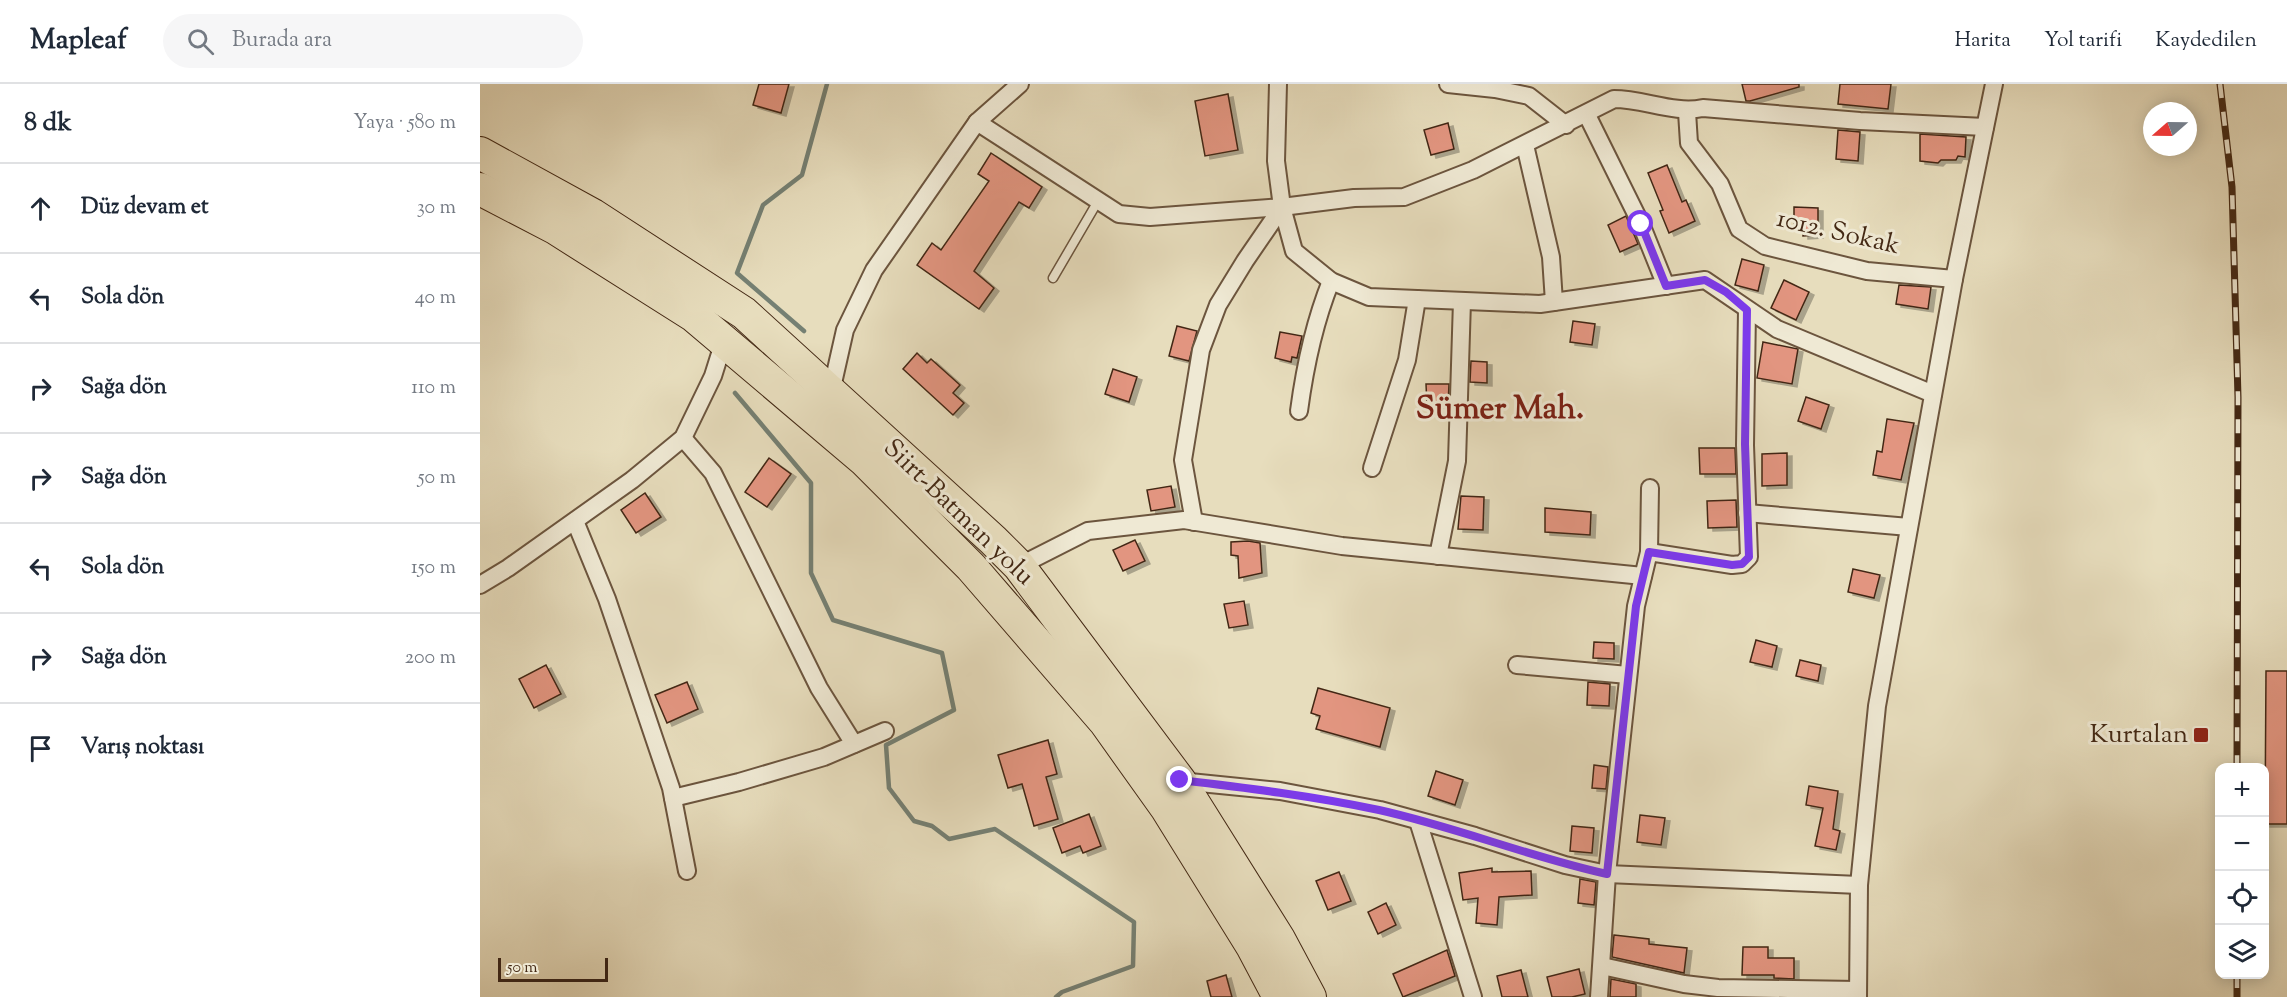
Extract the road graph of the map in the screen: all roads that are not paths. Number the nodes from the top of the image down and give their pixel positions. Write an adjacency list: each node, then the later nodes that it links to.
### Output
1 (1020, 84): 8 (street)
2 (1278, 84): 15 (street)
3 (1448, 84): 5 (street)
4 (1994, 84): 10 (street)
5 (1529, 90): 9 (street)
6 (1687, 112): 7 (street); 10 (street); 17 (street, 1012. Sokak)
7 (1587, 115): 9 (street); 19 (street)
8 (977, 122): 14 (street); 25 (street)
9 (1566, 125): 11 (street)
10 (1985, 127): 17 (street)
11 (1525, 145): 15 (street); 22 (street)
12 (480, 153): 25 (highway, Siirt-Batman yolu)
13 (480, 189): 24 (highway, Siirt-Batman yolu)
14 (1098, 201): 15 (street); 16 (lane)
15 (1282, 207): 18 (street); 33 (street)
16 (1053, 278)
17 (1954, 279): 26 (street)
18 (1331, 281): 20 (street); 27 (street)
19 (1666, 286): 22 (street); 23 (street)
20 (1417, 299): 21 (street); 29 (street)
21 (1462, 301): 22 (street); 36 (street)
22 (1554, 302)
23 (1747, 310): 26 (street); 31 (street)
24 (724, 341): 28 (street); 52 (highway, Siirt-Batman yolu)
25 (831, 392): 37 (highway, Siirt-Batman yolu)
26 (1933, 394): 34 (street)
27 (1299, 411)
28 (683, 438): 32 (street); 43 (street)
29 (1372, 468)
30 (1650, 488): 35 (street)
31 (1747, 513): 34 (street); 35 (street)
32 (575, 520): 39 (street); 45 (street)
33 (1194, 522): 36 (street); 37 (street)
34 (1909, 527): 49 (street)
35 (1649, 552): 38 (street)
36 (1438, 556): 38 (street)
37 (1019, 566): 44 (highway, Siirt-Batman yolu)
38 (1643, 576): 41 (street)
39 (480, 585)
40 (1517, 665): 41 (street)
41 (1628, 675): 48 (street)
42 (885, 731): 43 (street)
43 (854, 744): 45 (street)
44 (1180, 780): 46 (street); 53 (highway, Siirt-Batman yolu)
45 (673, 798): 47 (street)
46 (1418, 821): 48 (street); 54 (street)
47 (687, 871)
48 (1607, 874): 49 (street); 50 (street)
49 (1859, 885): 51 (street)
50 (1602, 966): 51 (street); 55 (street)
51 (1858, 994)
52 (1279, 997)
53 (1310, 997)
54 (1473, 997)
55 (1599, 997)

